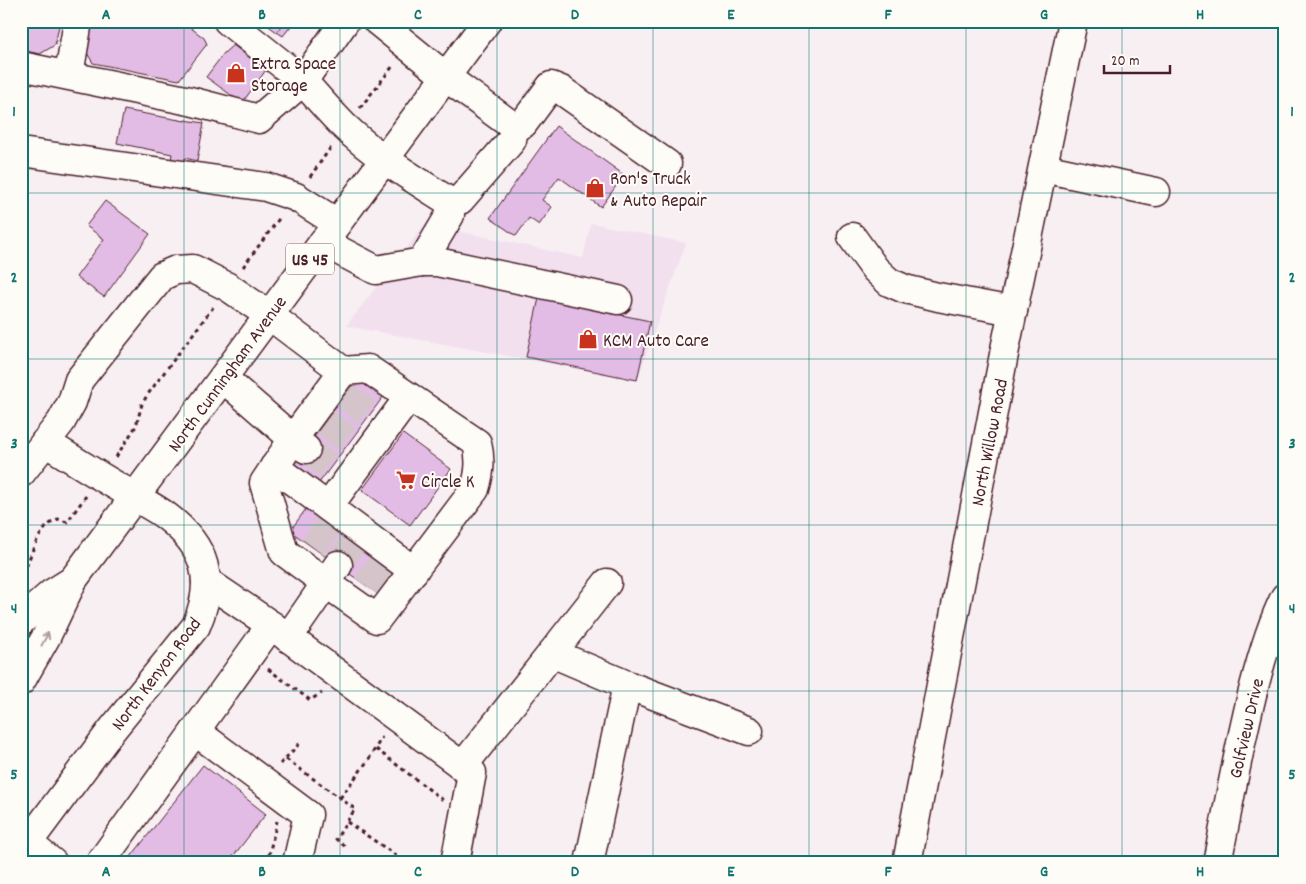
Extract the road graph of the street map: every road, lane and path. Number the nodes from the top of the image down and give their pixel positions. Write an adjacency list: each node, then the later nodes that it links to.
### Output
1 (78, 21): 9 (street)
2 (228, 21): 11 (street)
3 (345, 21): 11 (street)
4 (377, 21): 7 (street)
5 (1074, 21): 17 (street, North Willow Road)
6 (483, 23): 10 (street, North Cunningham Avenue / US 45)
7 (408, 46): 10 (street); 12 (path)
8 (21, 66): 9 (street)
9 (69, 75): 11 (street)
10 (446, 76): 13 (street); 15 (street, North Cunningham Avenue / US 45)
11 (302, 81): 12 (street)
12 (345, 127): 15 (street); 19 (path)
13 (514, 127): 16 (street); 20 (street)
14 (21, 152): 19 (street)
15 (385, 159): 20 (street); 21 (street, North Cunningham Avenue / US 45)
16 (667, 164)
17 (1043, 168): 18 (street); 26 (street, North Willow Road)
18 (1156, 192)
19 (296, 197): 21 (street); 24 (path)
20 (450, 202): 23 (street)
21 (330, 233): 23 (street); 27 (street, North Cunningham Avenue / US 45)
22 (852, 237): 26 (street)
23 (422, 262): 25 (street)
24 (228, 286): 27 (street); 31 (street); 32 (path)
25 (618, 300)
26 (1013, 312): 70 (street, North Willow Road)
27 (269, 315): 28 (street, North Cunningham Avenue / US 45); 29 (street)
28 (223, 378): 33 (street); 36 (street, North Cunningham Avenue / US 45)
29 (340, 384): 30 (street); 33 (street)
30 (410, 397): 37 (street); 39 (street)
31 (45, 442): 35 (street); 36 (street, North Kenyon Road)
32 (127, 442)
33 (299, 444): 34 (street)
34 (274, 467): 37 (street); 40 (street)
35 (21, 473)
36 (135, 498): 41 (street, North Cunningham Avenue / US 45); 43 (street, North Kenyon Road)
37 (332, 515): 39 (street)
38 (67, 522): 42 (path)
39 (414, 571): 40 (street)
40 (332, 574): 47 (street)
41 (73, 580): 46 (street, North Cunningham Avenue / US 45); 50 (street, North Cunningham Avenue / US 45, one-way to 41)
42 (21, 581)
43 (206, 581): 47 (street); 62 (street, North Kenyon Road)
44 (607, 583): 48 (street)
45 (1285, 597): 71 (street, Golfview Drive)
46 (21, 621)
47 (279, 631): 49 (street); 57 (street)
48 (552, 653): 51 (street); 57 (street)
49 (249, 656): 52 (path); 53 (street)
50 (21, 682)
51 (626, 685): 54 (street); 69 (street)
52 (327, 694)
53 (195, 731): 64 (street); 66 (street)
54 (749, 731)
55 (383, 735): 56 (path)
56 (376, 750): 58 (path); 60 (path)
57 (462, 767): 60 (street)
58 (340, 798)
59 (279, 815): 65 (path)
60 (464, 816): 68 (street)
61 (347, 822): 67 (path)
62 (24, 848): 63 (street)
63 (53, 863)
64 (100, 863)
65 (267, 863)
66 (297, 863)
67 (408, 863)
68 (455, 863)
69 (589, 863)
70 (907, 863)
71 (1217, 863)

